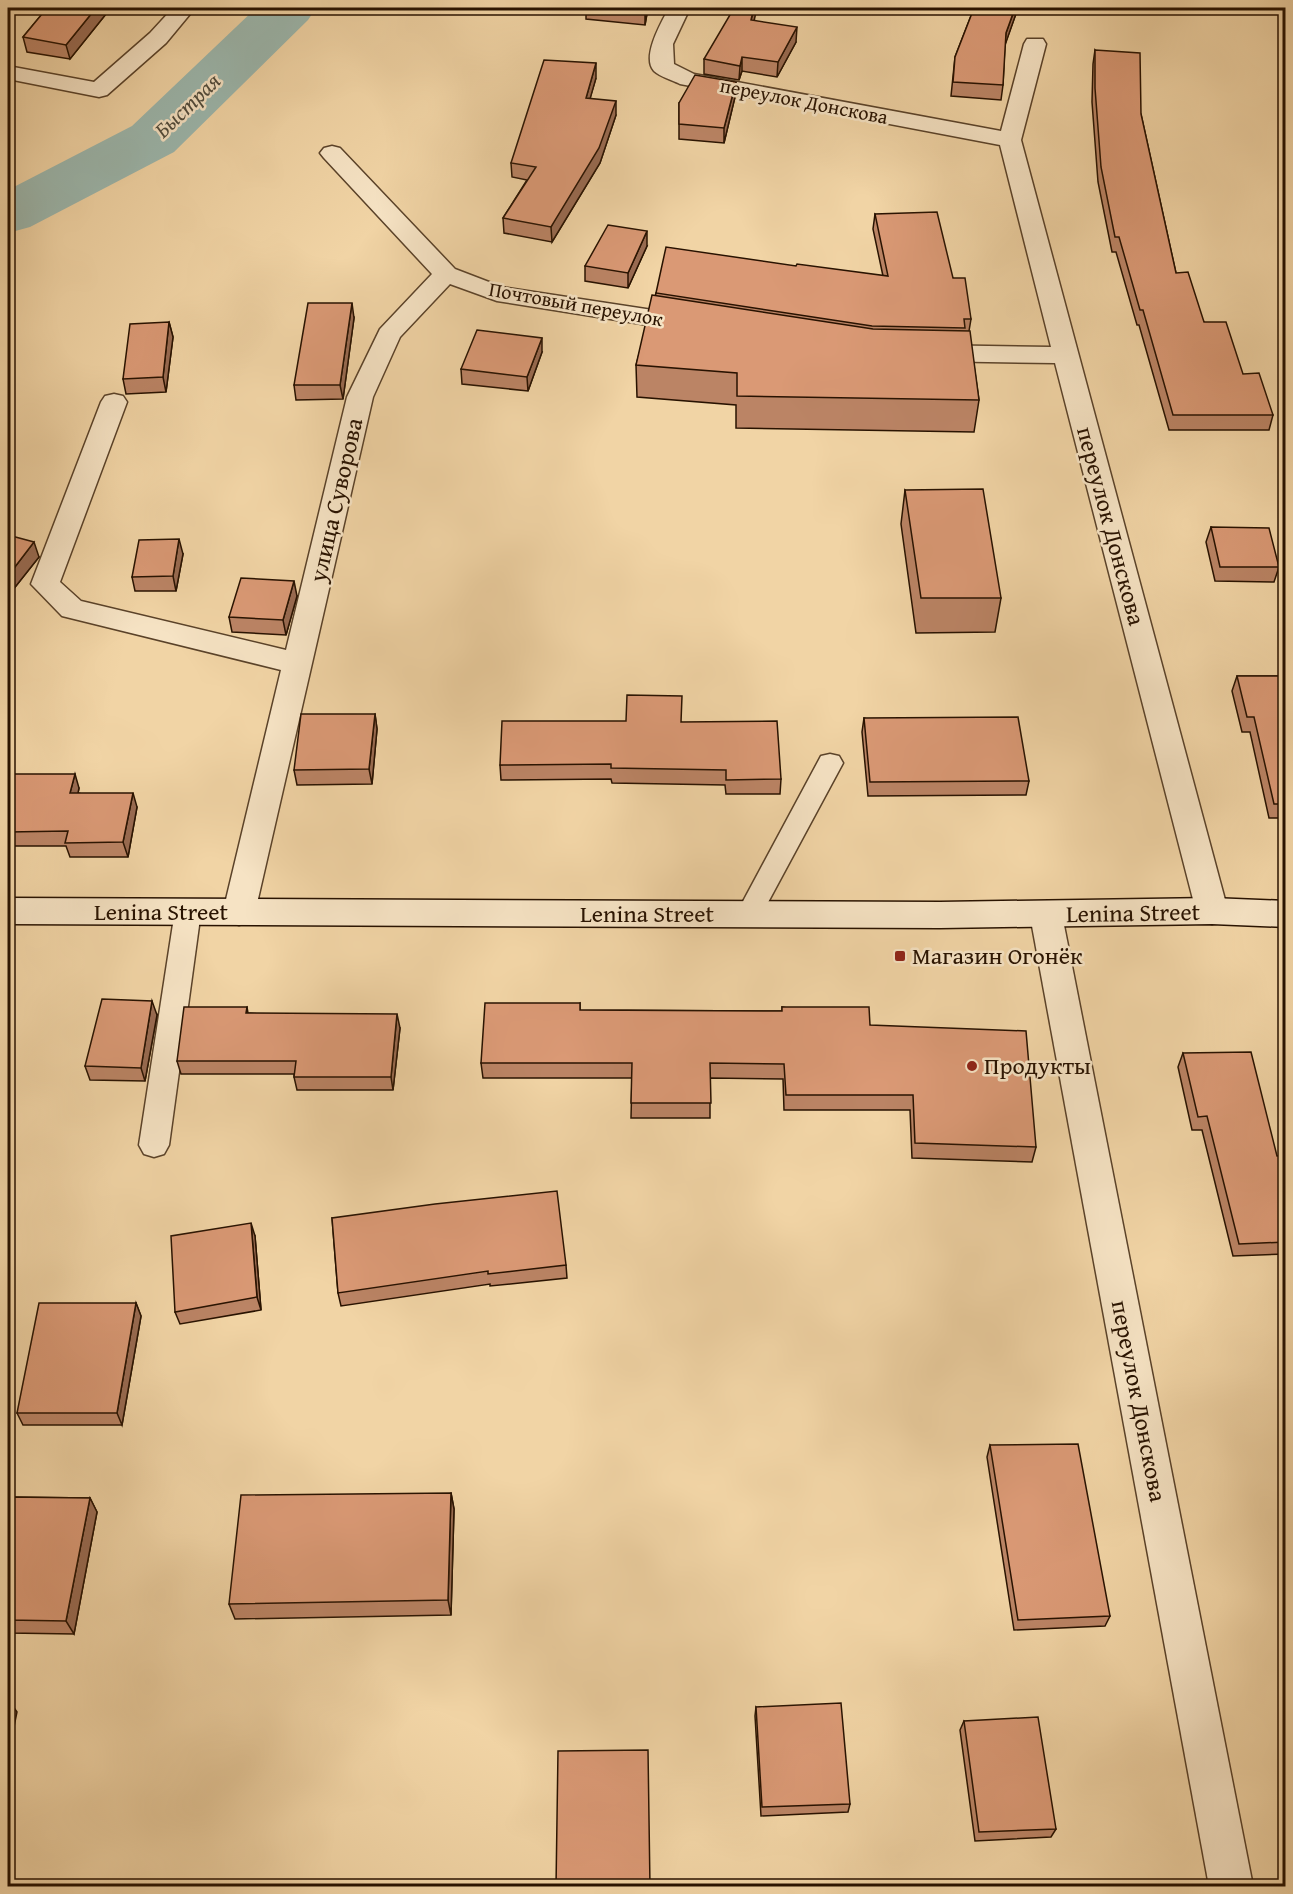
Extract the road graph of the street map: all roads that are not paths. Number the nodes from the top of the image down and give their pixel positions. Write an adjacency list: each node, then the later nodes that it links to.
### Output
1 (184, 8): 4 (street)
2 (679, 8): 5 (street, переулок Донскова)
3 (1035, 44): 5 (street, переулок Донскова)
4 (8, 73)
5 (1010, 140): 10 (street, переулок Донскова)
6 (332, 153): 7 (street)
7 (446, 274): 8 (street, Почтовый переулок); 12 (street, улица Суворова)
8 (718, 328)
9 (904, 352): 10 (street)
10 (1066, 355): 16 (street, переулок Донскова)
11 (114, 402): 12 (street)
12 (297, 663): 17 (street, улица Суворова)
13 (830, 763): 18 (lane)
14 (8, 911): 15 (street, Lenina Street)
15 (188, 911): 17 (street, Lenina Street); 21 (lane)
16 (1212, 911): 19 (street, Lenina Street); 20 (street, Lenina Street)
17 (239, 912): 18 (street, Lenina Street)
18 (749, 914): 20 (street, Lenina Street)
19 (1286, 914)
20 (1046, 915): 22 (street, переулок Донскова)
21 (154, 1145)
22 (1231, 1887)

